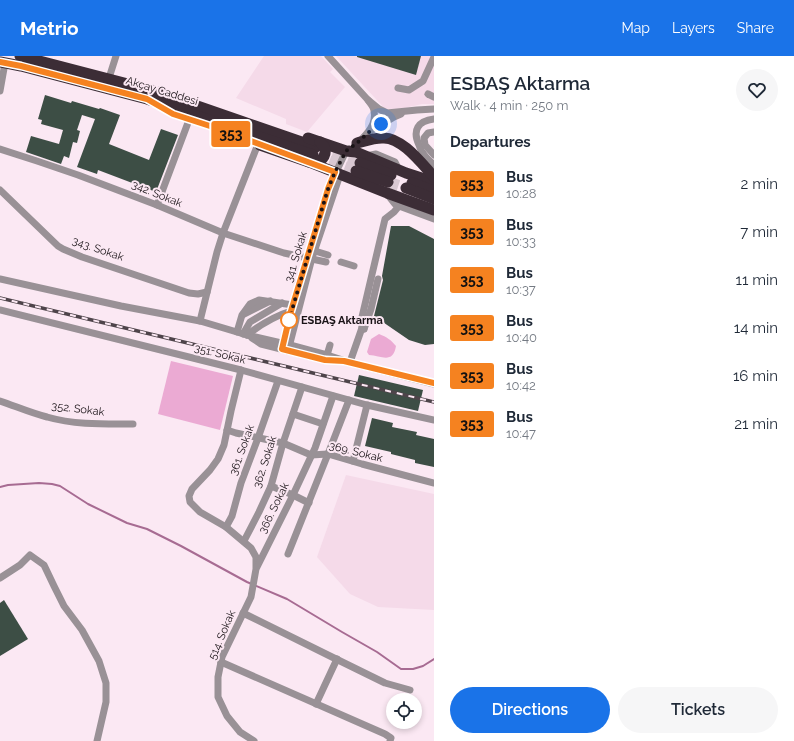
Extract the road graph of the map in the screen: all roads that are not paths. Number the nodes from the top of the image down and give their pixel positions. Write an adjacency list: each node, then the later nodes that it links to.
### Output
1 (20, 56): 6 (highway, Akçay Caddesi)
2 (116, 56): 6 (street)
3 (328, 56): 10 (street)
4 (434, 57): 7 (street)
5 (2, 68): 8 (street); 9 (highway, Akçay Caddesi)
6 (109, 78): 9 (highway, Akçay Caddesi)
7 (398, 88)
8 (0, 91)
9 (149, 94): 14 (highway); 21 (highway, Akçay Caddesi); 21 (highway)
10 (368, 100): 12 (street); 15 (street)
11 (434, 109): 12 (street)
12 (417, 110): 15 (street)
13 (434, 119): 24 (street)
14 (189, 120): 18 (highway); 33 (street)
15 (369, 132): 17 (street)
16 (434, 132): 22 (street)
17 (357, 143): 20 (street); 27 (highway)
18 (258, 144): 21 (highway); 37 (street)
19 (0, 149): 33 (street, 342. Sokak)
20 (346, 151): 21 (highway); 23 (highway); 25 (street, 341. Sokak)
21 (315, 152): 25 (highway)
22 (433, 153)
23 (361, 163): 26 (highway); 26 (highway)
24 (434, 165)
25 (338, 174): 31 (highway); 38 (street, 341. Sokak)
26 (393, 176): 28 (highway)
27 (434, 177)
28 (434, 182)
29 (0, 190): 44 (street, 343. Sokak)
30 (434, 191): 32 (highway)
31 (387, 194): 34 (street); 35 (highway)
32 (434, 199)
33 (156, 205): 37 (street, 342. Sokak)
34 (399, 206): 36 (street); 49 (street)
35 (434, 210)
36 (434, 219)
37 (223, 233): 38 (street, 342. Sokak); 44 (street)
38 (311, 256): 39 (street, 342. Sokak); 46 (street, 341. Sokak); 52 (street, 341. Sokak)
39 (327, 258)
40 (341, 262): 41 (street)
41 (354, 266)
42 (377, 278): 49 (street)
43 (0, 279): 48 (street)
44 (207, 292): 48 (street)
45 (282, 303): 46 (street); 50 (street); 50 (street)
46 (292, 308): 50 (street); 52 (street, 341. Sokak)
47 (0, 310): 55 (street, 351. Sokak)
48 (200, 321): 50 (street)
49 (363, 329): 54 (street)
50 (242, 334): 52 (street)
51 (330, 345): 53 (street)
52 (286, 347): 53 (street); 54 (street)
53 (327, 355): 54 (street)
54 (349, 362): 57 (street)
55 (241, 370): 56 (street, 351. Sokak); 67 (street)
56 (278, 381): 58 (street, 351. Sokak); 68 (street, 361. Sokak)
57 (434, 384)
58 (302, 387): 59 (street, 351. Sokak); 63 (street, 362. Sokak)
59 (333, 396): 60 (street, 351. Sokak); 66 (street, 366. Sokak)
60 (349, 400): 62 (street, 351. Sokak); 70 (street)
61 (0, 401): 65 (street, 352. Sokak)
62 (367, 405): 64 (street, 351. Sokak); 72 (street)
63 (293, 414): 66 (street); 69 (street, 362. Sokak)
64 (434, 420)
65 (133, 424)
66 (323, 424): 71 (street, 366. Sokak)
67 (227, 430): 68 (street, 369. Sokak); 77 (street)
68 (258, 438): 69 (street, 369. Sokak); 77 (street, 361. Sokak)
69 (283, 443): 71 (street, 369. Sokak); 74 (street, 362. Sokak)
70 (328, 454): 71 (street, 369. Sokak); 72 (street, 369. Sokak); 76 (street)
71 (311, 455): 75 (street, 366. Sokak)
72 (353, 461): 73 (street, 369. Sokak)
73 (434, 483)
74 (271, 486): 75 (street); 78 (street, 362. Sokak)
75 (293, 495): 76 (street); 80 (street, 366. Sokak)
76 (309, 503): 79 (street)
77 (226, 527): 78 (street)
78 (244, 542): 80 (street)
79 (288, 554)
80 (256, 569): 82 (street, 514. Sokak)
81 (0, 578): 87 (street)
82 (243, 613): 83 (street); 84 (street, 514. Sokak)
83 (337, 659): 85 (street); 86 (street)
84 (221, 662): 86 (street); 88 (street, 514. Sokak)
85 (410, 690)
86 (316, 704): 89 (street)
87 (97, 741)
88 (254, 741)
89 (390, 741)

